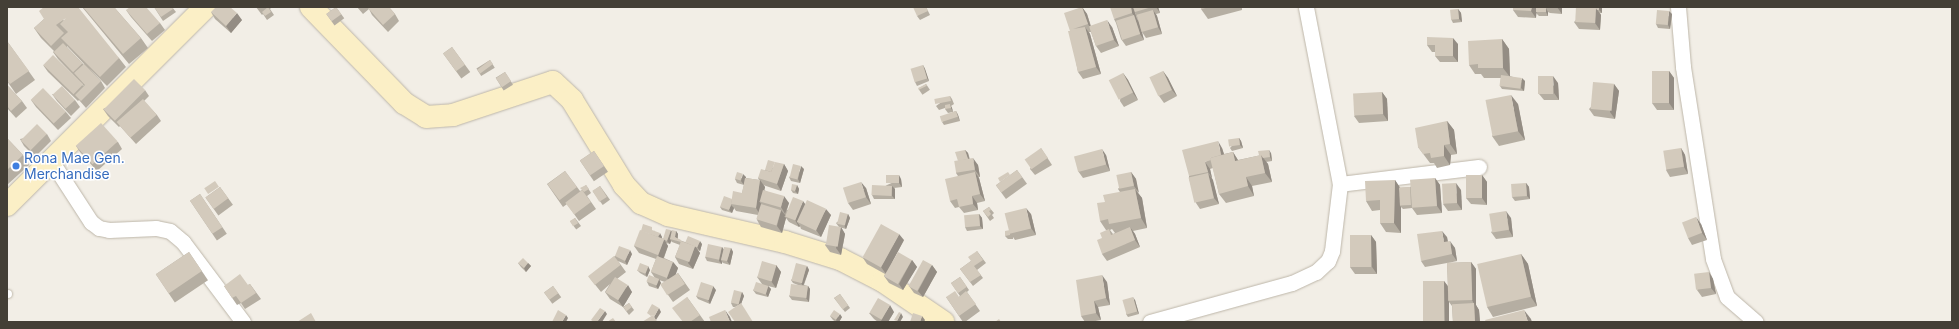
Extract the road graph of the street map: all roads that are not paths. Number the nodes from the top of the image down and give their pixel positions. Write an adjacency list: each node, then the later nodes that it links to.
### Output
1 (206, 7): 5 (street)
2 (311, 7): 10 (street)
3 (1306, 7): 7 (street)
4 (1678, 7): 12 (street)
5 (52, 162): 8 (street); 9 (street)
6 (1479, 167): 7 (street)
7 (1340, 184): 11 (street)
8 (7, 205)
9 (243, 322)
10 (942, 322)
11 (1150, 322)
12 (1756, 322)

